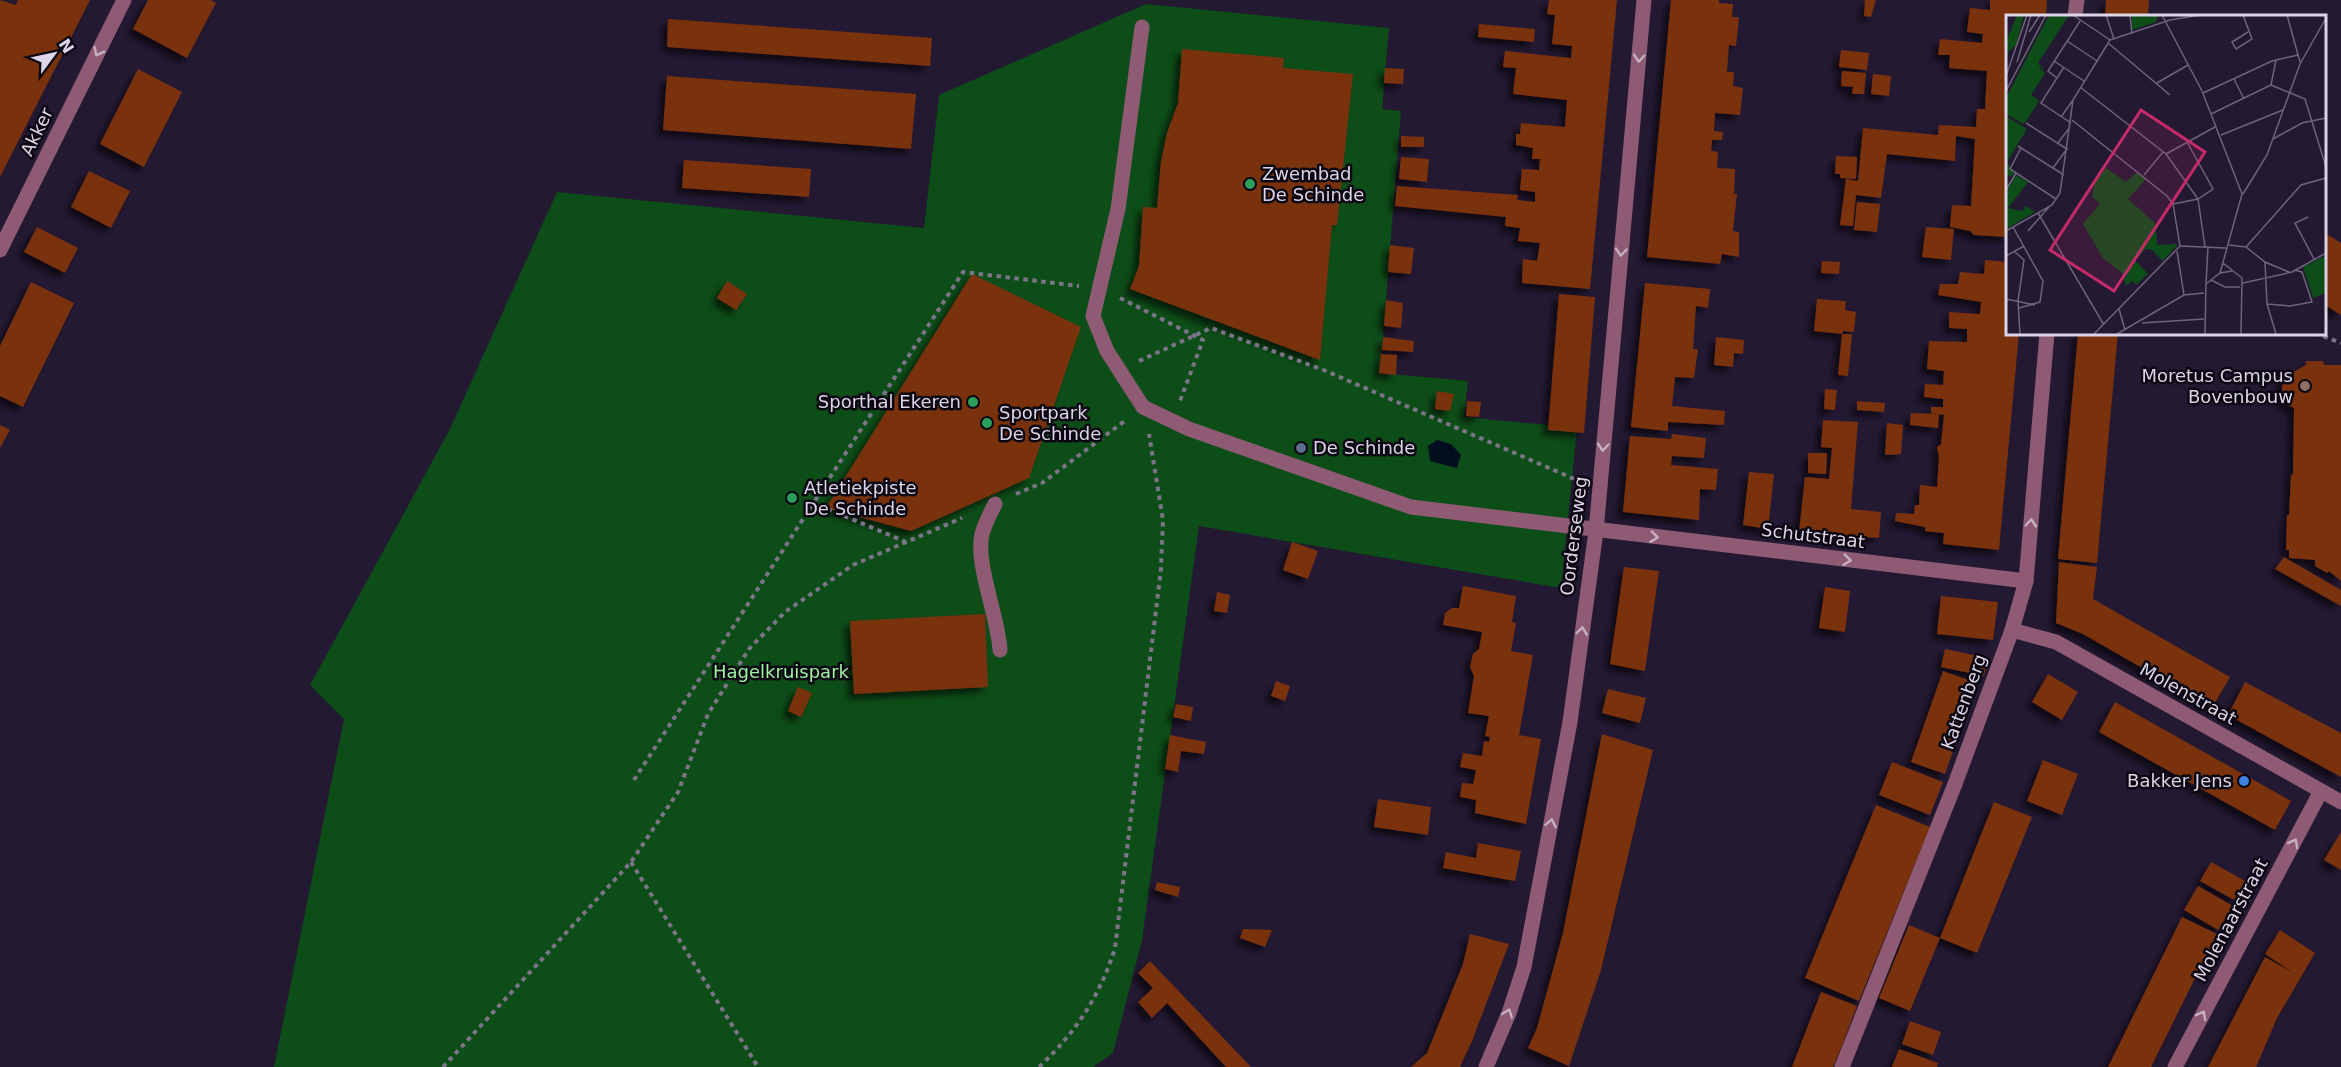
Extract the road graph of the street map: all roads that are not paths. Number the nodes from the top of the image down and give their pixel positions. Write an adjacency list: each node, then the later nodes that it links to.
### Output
1 (124, 0): 6 (street, Akker, one-way to 6)
2 (1644, 0): 9 (street, Oorderseweg, one-way to 9)
3 (2077, 0): 4 (street)
4 (2075, 15)
5 (1142, 27): 9 (street, Schutstraat)
6 (0, 250)
7 (2047, 334): 10 (street, Kattenberg, one-way to 7)
8 (995, 504): 12 (street)
9 (1596, 531): 10 (street, Schutstraat, one-way to 10); 15 (street, Oorderseweg, one-way to 9)
10 (2026, 581): 11 (street, Kattenberg)
11 (2012, 630): 13 (street, Molenstraat); 16 (street, Kattenberg)
12 (1000, 650)
13 (2321, 791): 14 (street, Molenstraat); 17 (street, Molenaarstraat, one-way to 13)
14 (2341, 802)
15 (1485, 1067)
16 (1842, 1067)
17 (2175, 1067)

